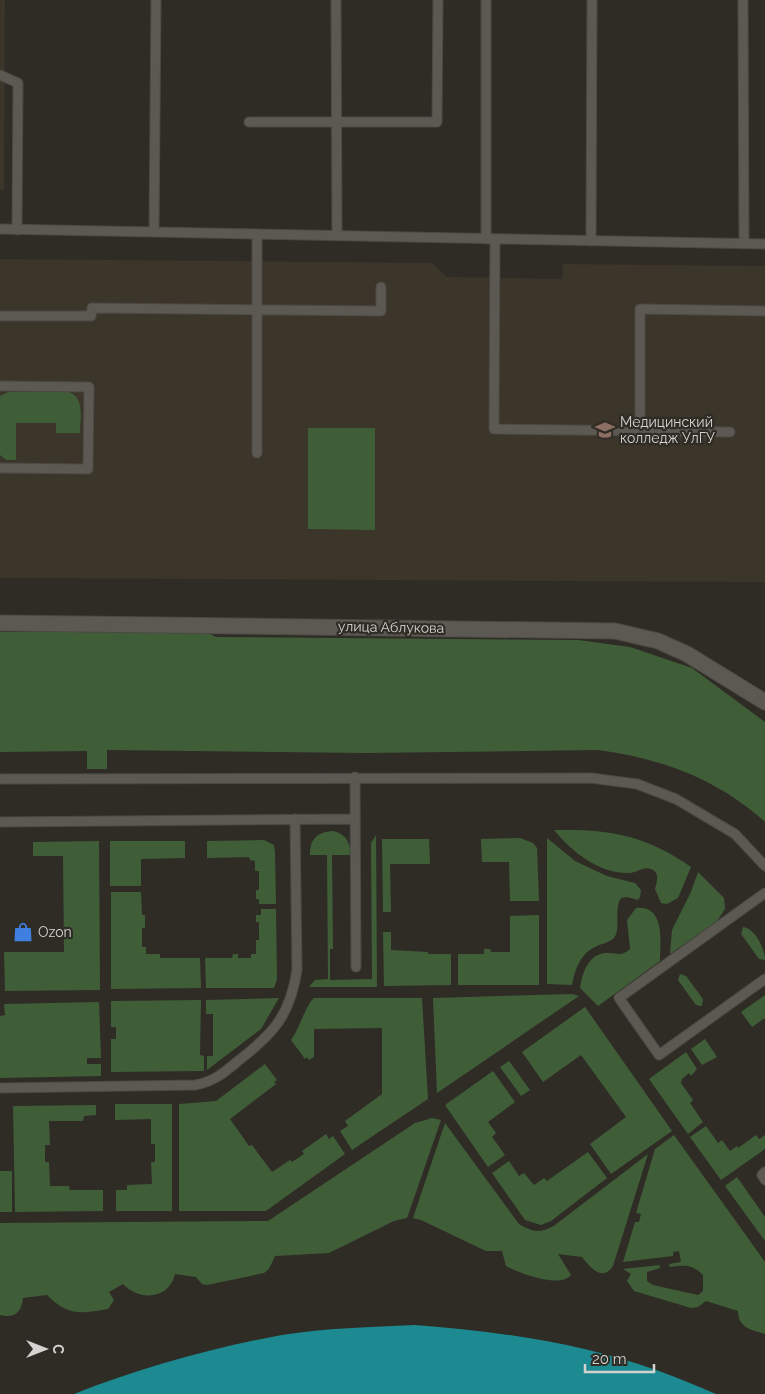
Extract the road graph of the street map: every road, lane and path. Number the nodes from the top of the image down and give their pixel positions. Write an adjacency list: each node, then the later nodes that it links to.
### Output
1 (156, 0): 12 (lane)
2 (336, 0): 9 (lane)
3 (438, 0): 9 (lane)
4 (486, 0): 15 (lane)
5 (592, 0): 16 (lane)
6 (743, 0): 17 (lane)
7 (0, 75): 11 (lane)
8 (249, 122): 9 (lane)
9 (337, 122): 14 (lane)
10 (0, 229): 11 (lane)
11 (16, 230): 12 (lane)
12 (154, 232): 13 (lane)
13 (258, 234): 14 (lane); 20 (lane)
14 (337, 236): 15 (lane)
15 (490, 239): 16 (lane); 24 (lane)
16 (591, 241): 17 (lane)
17 (744, 244): 18 (lane)
18 (765, 244)
19 (381, 287): 20 (lane)
20 (257, 310): 22 (lane); 26 (lane)
21 (765, 311): 24 (lane)
22 (0, 316)
23 (0, 386): 27 (lane)
24 (640, 431): 25 (lane)
25 (730, 432)
26 (257, 453)
27 (0, 468)
28 (0, 623): 29 (street, улица Аблукова)
29 (765, 702)
30 (354, 777): 31 (lane); 33 (lane); 35 (lane)
31 (0, 779)
32 (295, 819): 33 (lane); 34 (lane); 39 (lane)
33 (354, 819): 37 (lane)
34 (0, 822)
35 (765, 866)
36 (765, 893): 38 (lane)
37 (356, 967)
38 (765, 979)
39 (0, 1088)
40 (765, 1172): 41 (lane)
41 (765, 1180)

